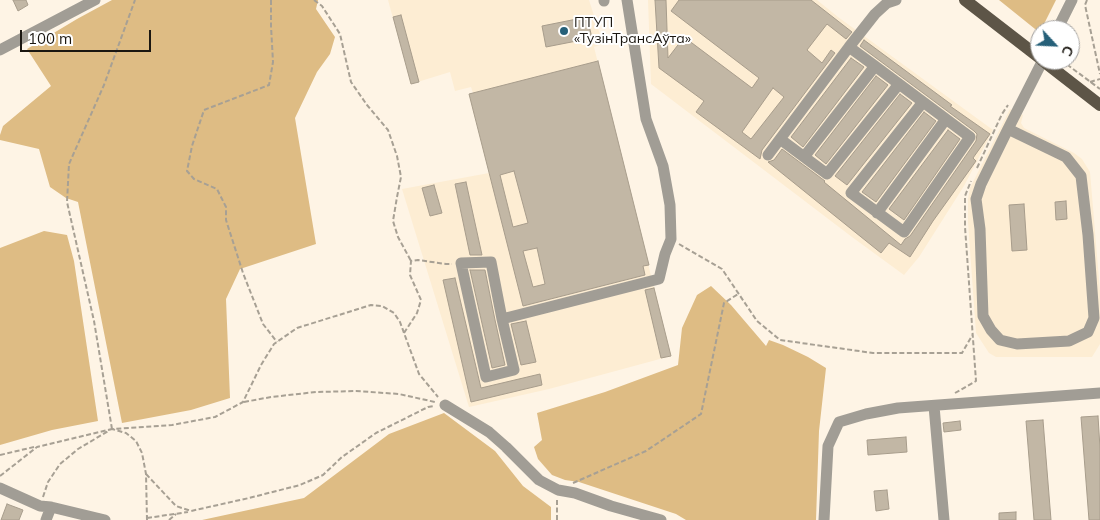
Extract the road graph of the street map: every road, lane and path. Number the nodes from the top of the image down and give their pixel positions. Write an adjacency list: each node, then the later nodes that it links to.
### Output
1 (95, 0): 12 (street)
2 (135, 0): 43 (path)
3 (271, 0): 38 (path)
4 (314, 0): 32 (path)
5 (627, 0): 31 (street)
6 (896, 0): 11 (street)
7 (965, 0): 13 (main road)
8 (1072, 0): 10 (street)
9 (1087, 0): 18 (path)
10 (1062, 20)
11 (849, 47): 14 (street); 27 (street)
12 (0, 50)
13 (1030, 51)
14 (876, 66): 21 (street); 29 (street)
15 (1037, 70): 26 (street)
16 (1054, 70): 24 (main road)
17 (1074, 70): 20 (path)
18 (1100, 74)
19 (1100, 79): 20 (path)
20 (1090, 82): 22 (path)
21 (899, 84): 23 (street); 29 (street)
22 (1100, 89)
23 (923, 102): 25 (street); 30 (street)
24 (1100, 105)
25 (946, 119): 30 (street); 30 (street)
26 (1008, 130): 26 (street)
27 (780, 139): 28 (street); 29 (street)
28 (768, 155)
29 (804, 157)
30 (877, 212)
31 (671, 239): 34 (path); 35 (street)
32 (411, 261): 33 (path); 36 (path)
33 (461, 263): 35 (street); 35 (street)
34 (738, 294): 37 (path); 49 (path)
35 (502, 319)
36 (404, 334): 38 (path); 41 (path)
37 (974, 334)
38 (278, 342): 40 (path)
39 (1100, 393): 42 (street)
40 (243, 402): 41 (path); 43 (path)
41 (445, 404): 49 (street); 51 (path)
42 (934, 406): 59 (street); 60 (street)
43 (112, 429): 44 (path); 46 (path); 50 (path)
44 (36, 446): 45 (path); 47 (path)
45 (0, 455)
46 (146, 474): 51 (path); 53 (path)
47 (0, 476)
48 (0, 488): 50 (street)
49 (558, 490): 57 (path); 58 (street)
50 (46, 506): 54 (street); 55 (street)
51 (191, 511): 52 (path)
52 (176, 514): 53 (path); 56 (path)
53 (147, 519)
54 (46, 520)
55 (105, 520)
56 (169, 520)
57 (557, 520)
58 (661, 520)
59 (824, 520)
60 (944, 520)

